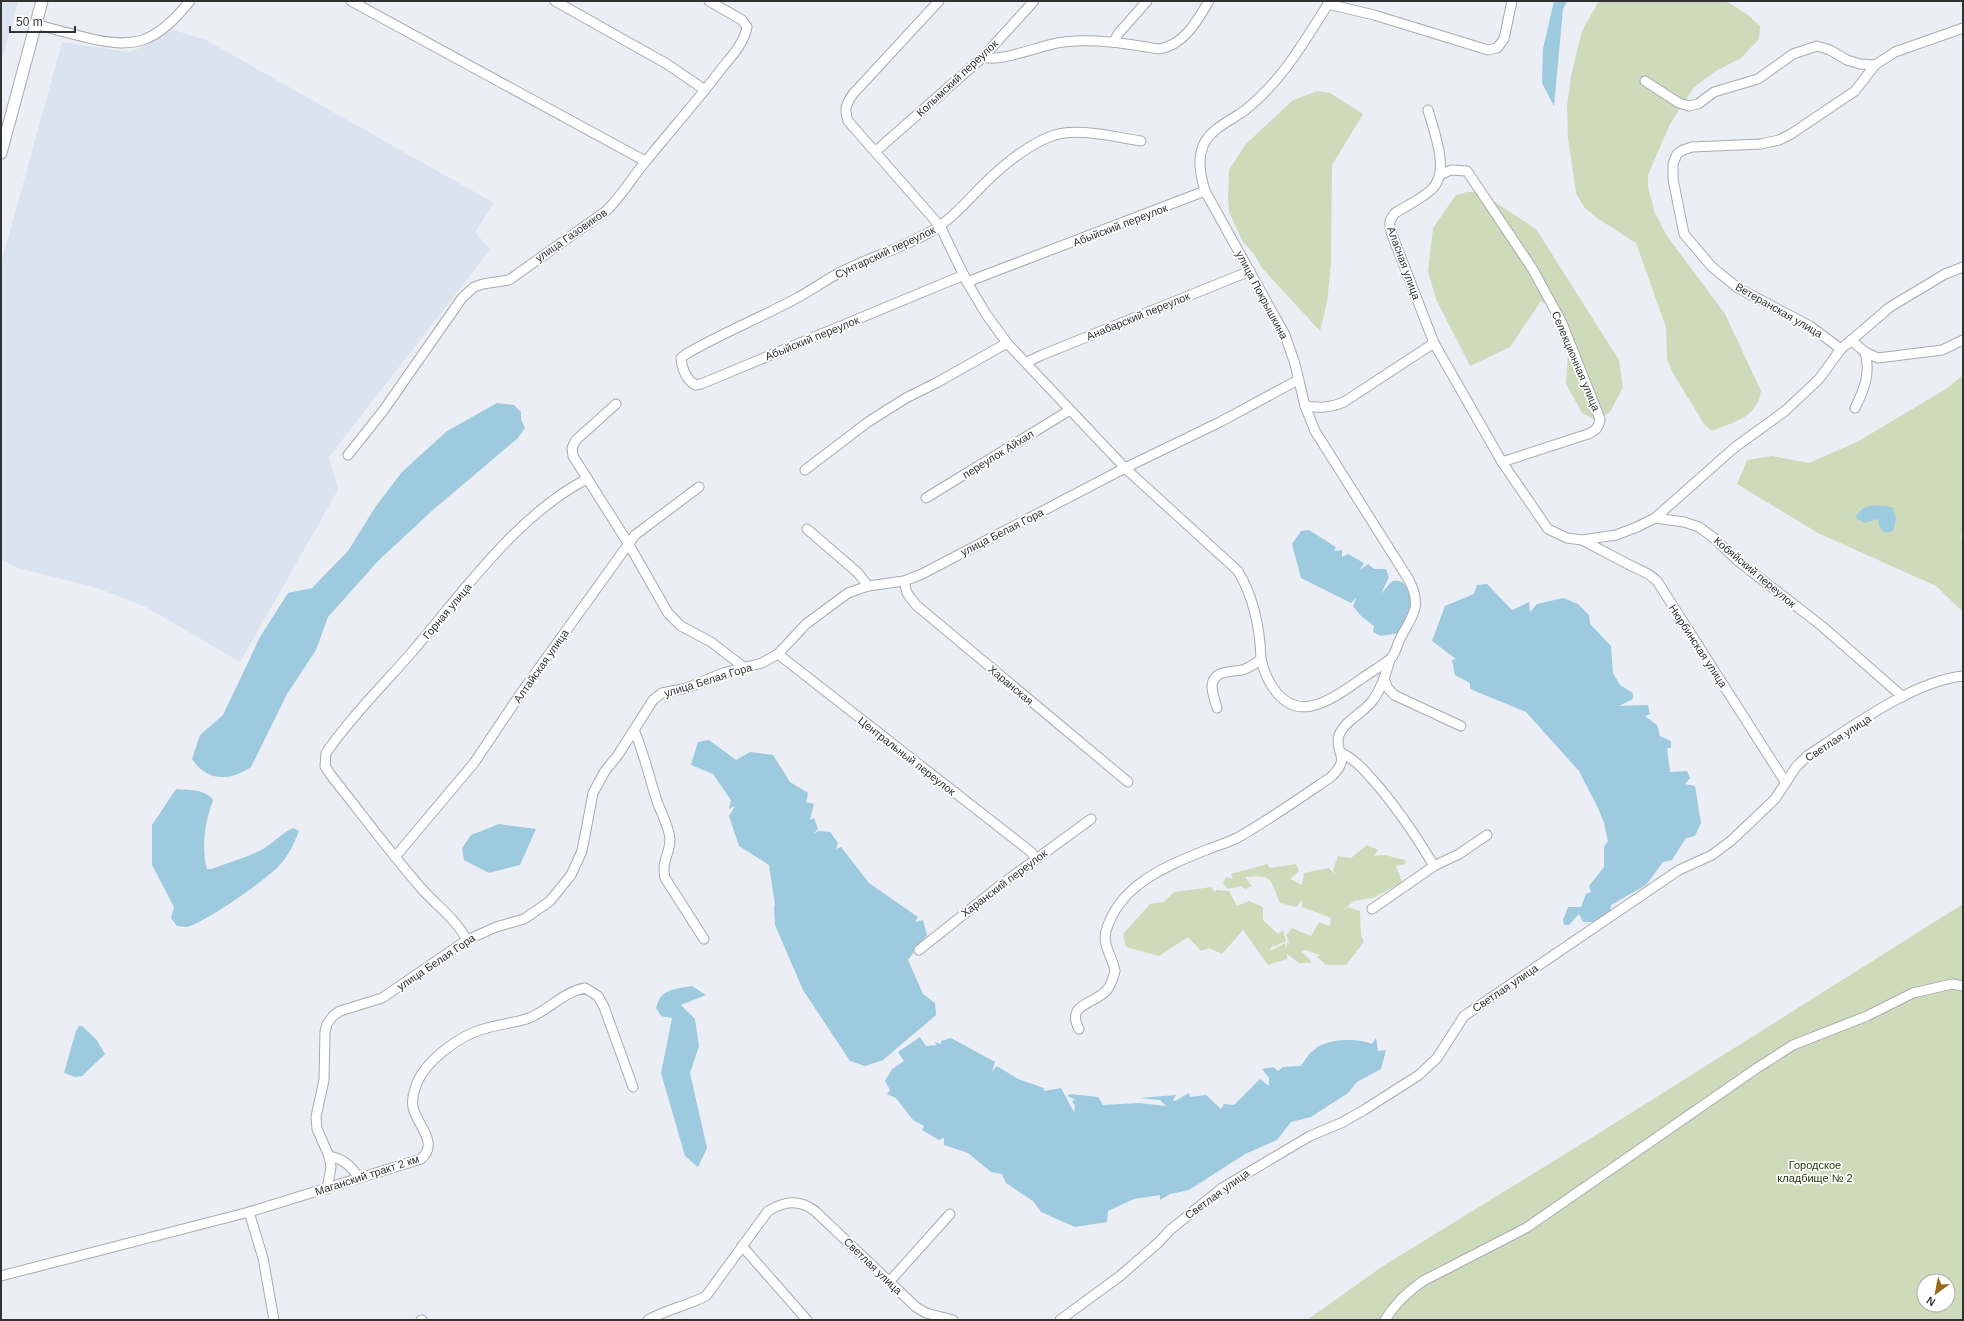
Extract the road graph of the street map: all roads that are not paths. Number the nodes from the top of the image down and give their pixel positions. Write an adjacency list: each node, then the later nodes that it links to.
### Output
1 (42, 1): 12 (main road)
2 (190, 1): 12 (street)
3 (352, 1): 23 (street)
4 (555, 1): 18 (street)
5 (709, 1): 18 (street, улица Газовиков)
6 (939, 1): 21 (street)
7 (1034, 1): 15 (street, Колымский переулок)
8 (1147, 1): 14 (street)
9 (1209, 1): 14 (street)
10 (1512, 1): 11 (street, улица Покрышкина)
11 (1329, 2): 25 (street, улица Покрышкина)
12 (36, 24): 22 (main road)
13 (1963, 28): 16 (street, Ветеранская улица)
14 (1114, 42): 15 (street)
15 (983, 57): 21 (street, Колымский переулок)
16 (1875, 65): 17 (street); 34 (street, Ветеранская улица)
17 (1646, 81)
18 (706, 90): 23 (street, улица Газовиков)
19 (1428, 110): 24 (street)
20 (1141, 141): 26 (street, Сунтарский переулок)
21 (876, 151): 26 (street)
22 (1, 153)
23 (645, 161): 43 (street, улица Газовиков)
24 (1440, 176): 33 (street, Аласная улица); 44 (street, Селекционная улица)
25 (1205, 191): 28 (street, улица Покрышкина); 29 (street, Абыйский переулок)
26 (940, 226): 29 (street); 36 (street, Сунтарский переулок)
27 (1963, 267): 30 (street)
28 (1250, 271): 37 (street, Анабарский переулок); 38 (street, улица Покрышкина)
29 (966, 279): 32 (street); 36 (street, Абыйский переулок)
30 (1851, 340): 34 (street); 35 (street)
31 (1963, 340): 35 (street)
32 (1007, 342): 37 (street); 46 (street)
33 (1434, 343): 40 (street); 44 (street, Аласная улица)
34 (1841, 349): 50 (street)
35 (1865, 352): 41 (street)
36 (686, 354)
37 (1027, 362): 42 (street)
38 (1298, 380): 40 (street, улица Покрышкина); 45 (street, улица Белая Гора)
39 (616, 404): 47 (street)
40 (1305, 406): 58 (street, улица Покрышкина)
41 (1855, 408)
42 (1070, 410): 45 (street); 49 (street, переулок Айхал)
43 (348, 455)
44 (1502, 462): 52 (street, Аласная улица)
45 (1125, 468): 54 (street, улица Белая Гора); 57 (street)
46 (805, 470)
47 (587, 479): 53 (street); 71 (street, Горная улица)
48 (699, 487): 53 (street, Алтайская улица)
49 (926, 498)
50 (1655, 518): 52 (street); 62 (street, Кобяйский переулок)
51 (807, 529): 55 (street)
52 (1582, 540): 68 (street, Нюрбинская улица)
53 (628, 543): 59 (street); 71 (street, Алтайская улица)
54 (904, 581): 55 (street, улица Белая Гора); 67 (street, Харанская)
55 (868, 586): 56 (street, улица Белая Гора)
56 (778, 654): 59 (street, улица Белая Гора); 72 (street, Центральный переулок)
57 (1261, 659): 58 (street); 63 (street)
58 (1390, 660): 61 (street)
59 (744, 668): 65 (street, улица Белая Гора)
60 (1963, 676): 62 (street, Светлая улица)
61 (1384, 678): 64 (street); 66 (street)
62 (1903, 697): 68 (street, Светлая улица)
63 (1217, 708)
64 (1461, 726)
65 (634, 730): 75 (street); 76 (street, улица Белая Гора)
66 (1342, 753): 73 (street); 79 (street)
67 (1128, 782)
68 (1786, 783): 93 (street, Светлая улица)
69 (1091, 819): 72 (street, Харанский переулок)
70 (1488, 835): 73 (street)
71 (395, 857): 76 (street)
72 (1036, 858): 77 (street, Харанский переулок)
73 (1434, 866): 74 (street)
74 (1372, 909)
75 (704, 939)
76 (467, 940): 81 (street, улица Белая Гора)
77 (919, 950)
78 (1963, 986): 94 (street)
79 (1080, 1029)
80 (633, 1087): 82 (street, Маганский тракт 2 км)
81 (329, 1156): 82 (street); 83 (street, улица Белая Гора)
82 (359, 1178): 83 (street, Маганский тракт 2 км)
83 (327, 1189): 84 (street, Маганский тракт 2 км)
84 (249, 1212): 87 (street, Маганский тракт 2 км); 89 (street)
85 (950, 1214): 88 (street)
86 (742, 1246): 88 (street, Светлая улица); 90 (street); 91 (street)
87 (1, 1276)
88 (889, 1282): 92 (street, Светлая улица)
89 (274, 1320)
90 (648, 1320)
91 (807, 1320)
92 (953, 1320)
93 (1060, 1320)
94 (1385, 1320)

